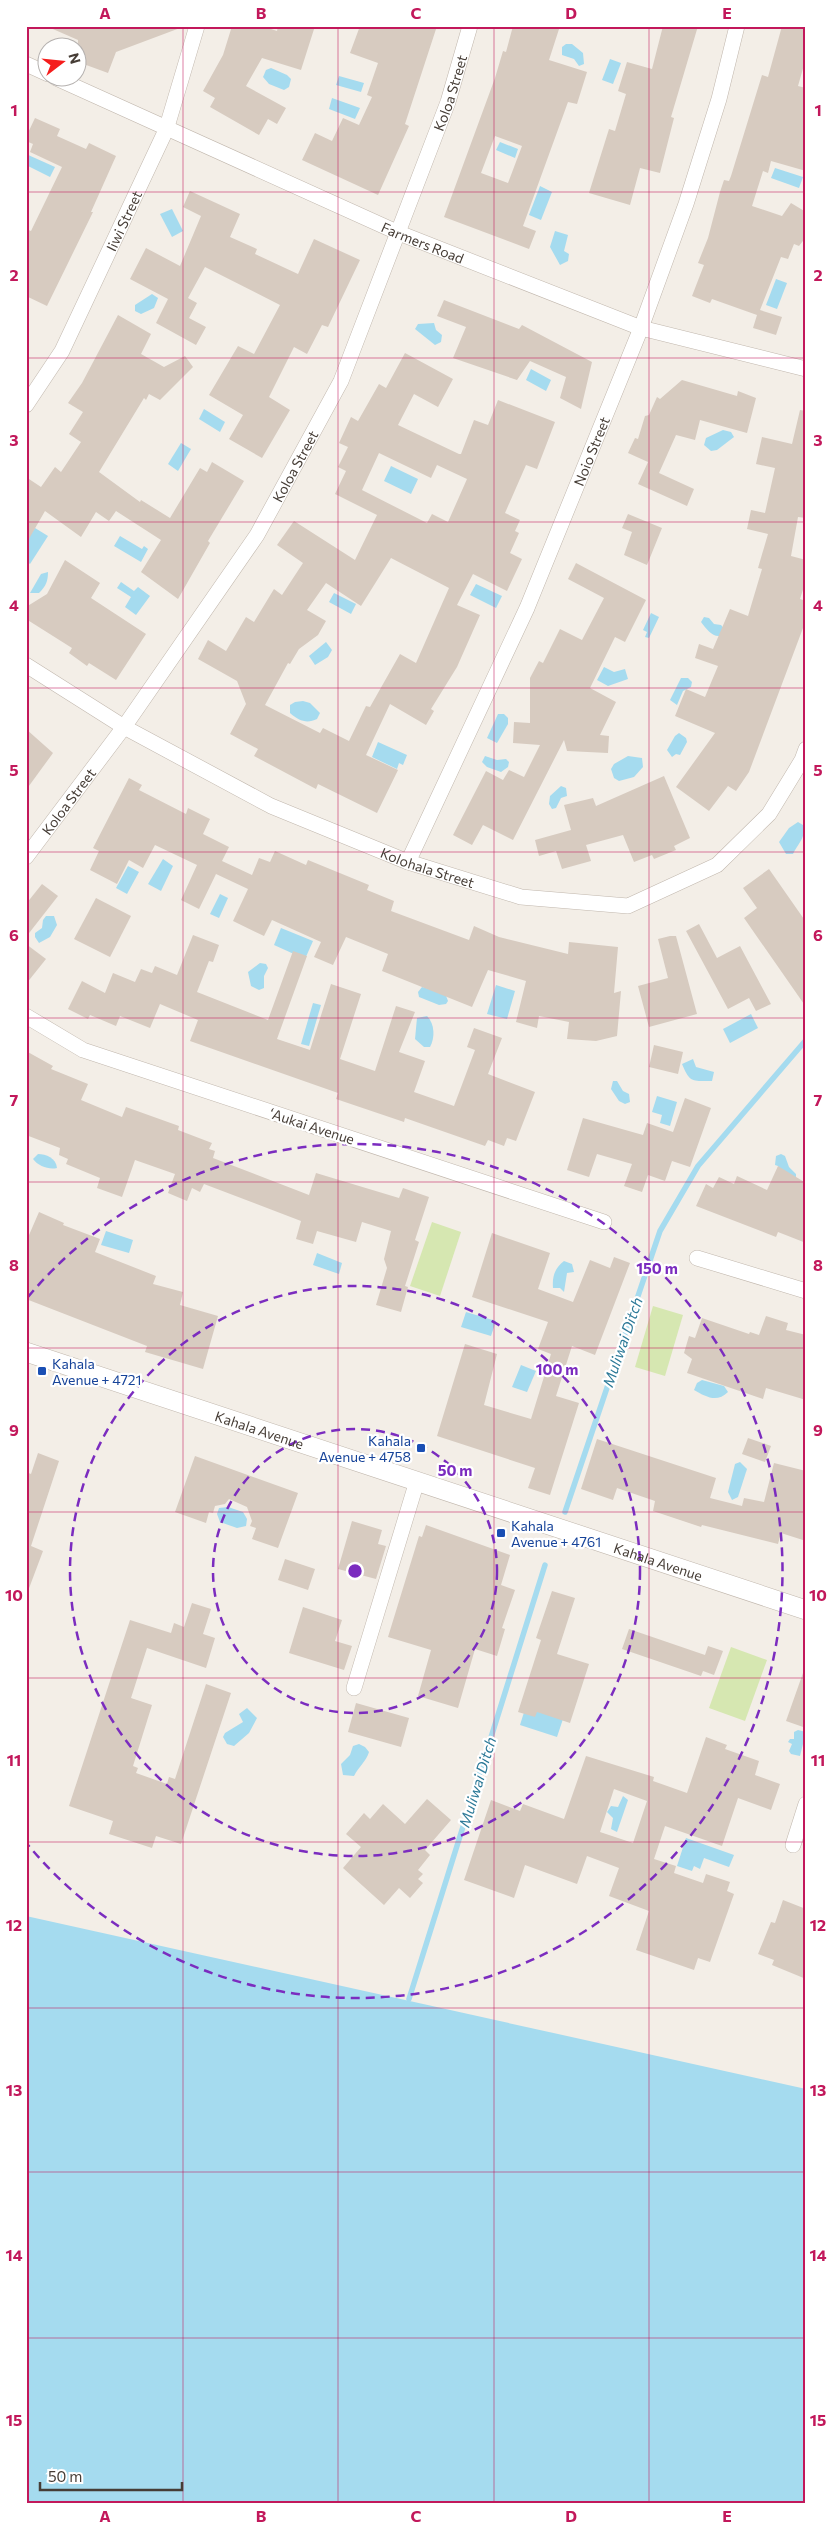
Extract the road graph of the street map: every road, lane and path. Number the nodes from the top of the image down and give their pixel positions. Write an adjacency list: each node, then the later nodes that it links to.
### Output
1 (197, 26): 7 (street, Iiwi Street)
2 (470, 26): 8 (street, Koloa Street)
3 (737, 26): 9 (street, Noio Street)
4 (26, 64): 5 (street)
5 (38, 69)
6 (77, 88): 7 (street, Farmers Road)
7 (166, 130): 8 (street, Farmers Road); 11 (street, Iiwi Street)
8 (399, 233): 9 (street, Farmers Road); 13 (street, Koloa Street)
9 (641, 328): 10 (street, Farmers Road); 16 (street, Noio Street)
10 (806, 369)
11 (26, 405)
12 (26, 665): 13 (street, Kolohala Street)
13 (124, 727): 15 (street, Koloa Street); 16 (street, Kolohala Street)
14 (806, 749): 16 (street, Kolohala Street)
15 (26, 857)
16 (408, 862)
17 (26, 1016): 18 (street, ʻAukai Avenue)
18 (604, 1222)
19 (696, 1258): 20 (street)
20 (806, 1291)
21 (26, 1352): 22 (street, Kahala Avenue)
22 (417, 1481): 23 (street, Kahala Avenue); 24 (street)
23 (806, 1610)
24 (354, 1688)
25 (806, 1804): 26 (street)
26 (793, 1844)

